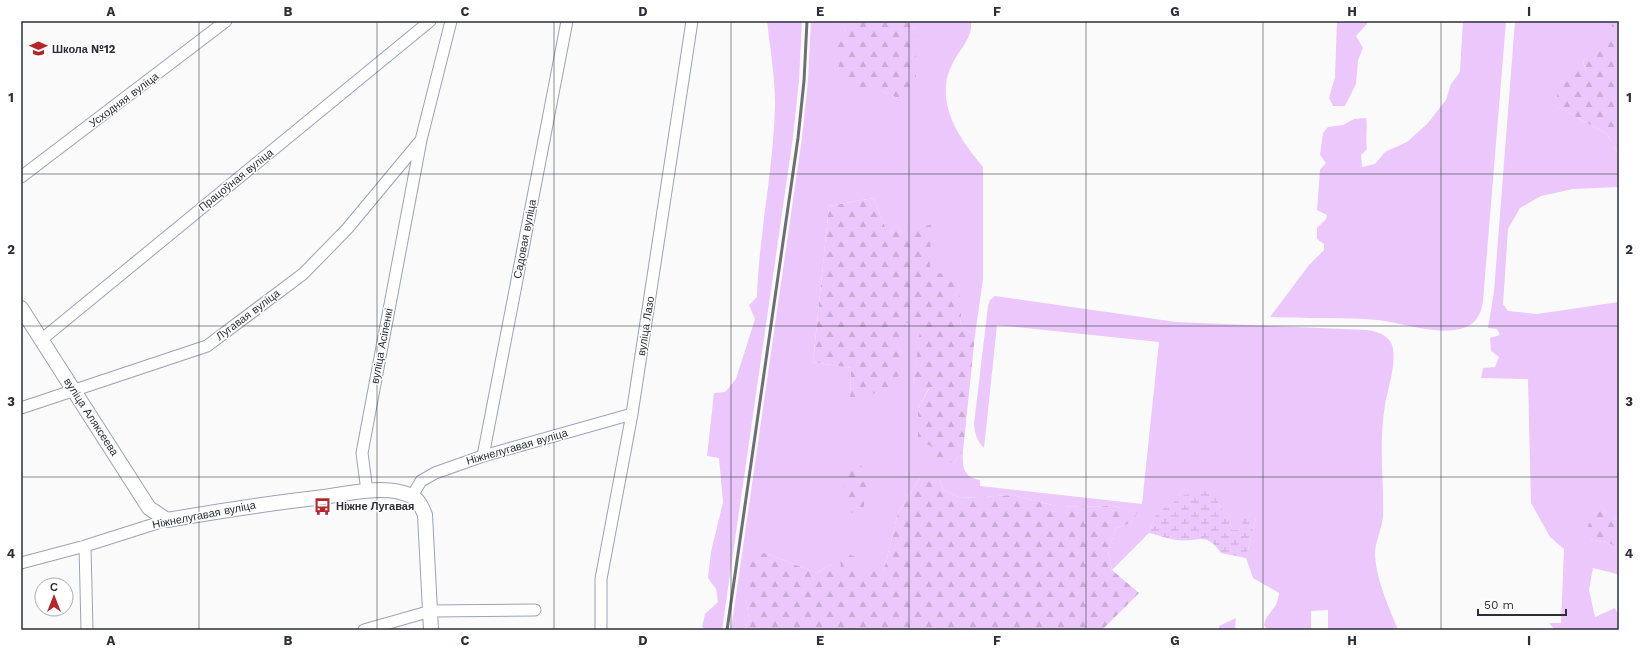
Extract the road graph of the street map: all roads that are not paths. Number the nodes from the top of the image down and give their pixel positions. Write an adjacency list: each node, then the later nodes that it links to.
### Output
1 (226, 21): 7 (street, Усходняя вуліца)
2 (430, 21): 9 (street, Працоўная вуліца)
3 (451, 21): 6 (street, вуліца Асіпенкі)
4 (567, 21): 13 (street, Садовая вуліца)
5 (692, 21): 12 (street, вуліца Лазо)
6 (421, 140): 10 (street, Лугавая вуліца); 14 (street, вуліца Асіпенкі)
7 (21, 177)
8 (21, 308): 9 (street, вуліца Аляксеева)
9 (41, 340): 10 (street, вуліца Аляксеева)
10 (73, 391): 11 (street, Лугавая вуліца); 16 (street, вуліца Аляксеева)
11 (21, 408)
12 (632, 414): 13 (street, Ніжнелугавая вуліца); 24 (street, вуліца Лазо)
13 (483, 456): 15 (street, Ніжнелугавая вуліца)
14 (367, 491): 15 (street); 16 (street, Ніжнелугавая вуліца)
15 (412, 496): 20 (street)
16 (167, 520): 17 (street, Ніжнелугавая вуліца)
17 (85, 546): 18 (street, Ніжнелугавая вуліца); 21 (street)
18 (21, 563)
19 (535, 610): 20 (street)
20 (431, 611): 22 (street); 23 (street)
21 (87, 630)
22 (364, 630)
23 (431, 630)
24 (601, 630)

